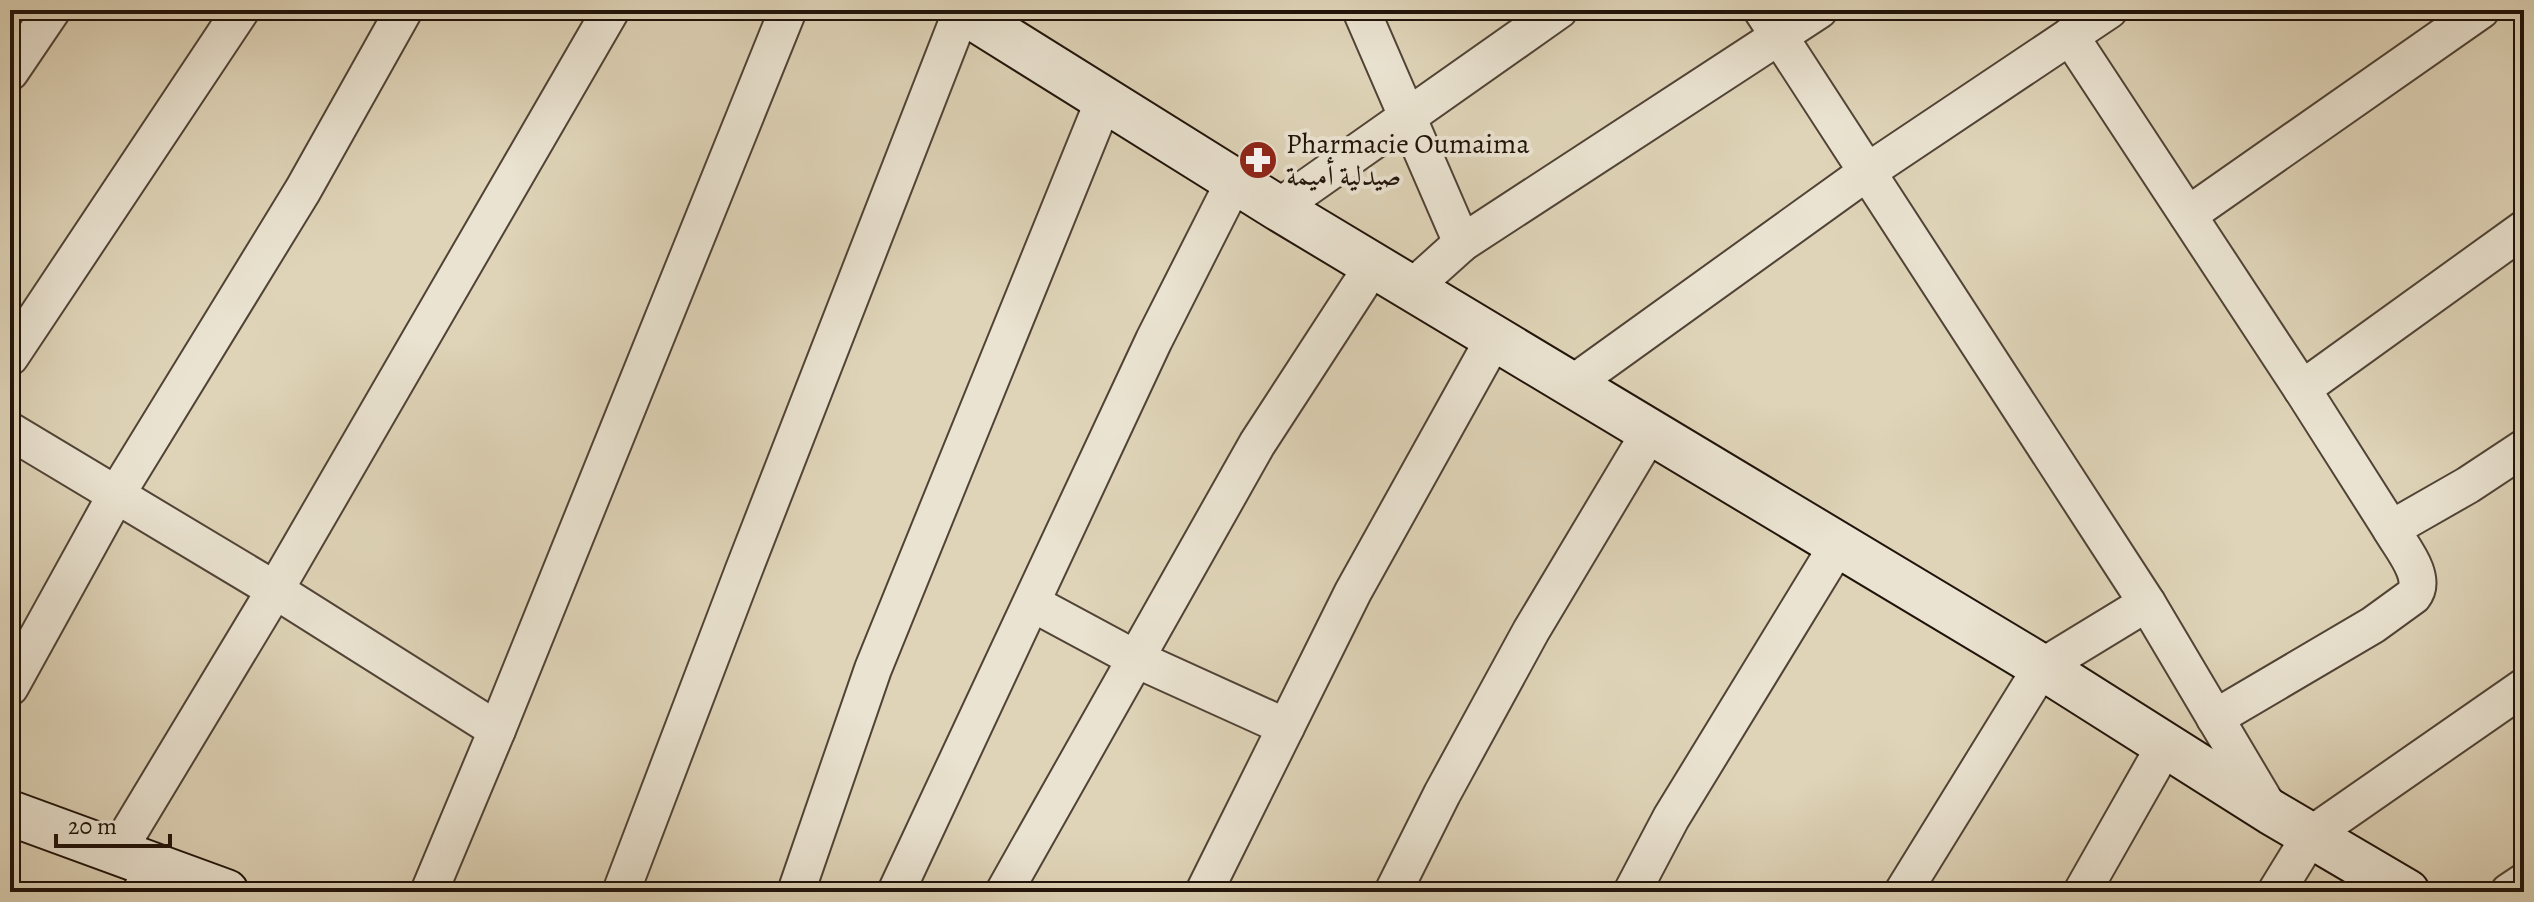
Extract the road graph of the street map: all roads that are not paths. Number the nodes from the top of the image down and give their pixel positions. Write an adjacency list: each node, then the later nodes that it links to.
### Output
1 (52, 10): 14 (street)
2 (241, 10): 26 (street)
3 (404, 10): 32 (street)
4 (611, 10): 35 (street)
5 (788, 10): 44 (street)
6 (962, 10): 15 (street); 53 (street)
7 (1361, 10): 16 (street)
8 (1559, 10): 16 (street)
9 (1819, 10): 12 (street)
10 (2109, 10): 13 (street)
11 (2481, 10): 20 (street)
12 (1770, 23): 17 (street); 22 (street)
13 (2070, 36): 17 (street); 20 (street)
14 (10, 72)
15 (1104, 100): 18 (street); 54 (street)
16 (1408, 116): 19 (street); 22 (street)
17 (1867, 172): 27 (street); 37 (street)
18 (1235, 180): 19 (street); 36 (street)
19 (1278, 208): 23 (street)
20 (2188, 215): 28 (street)
21 (2524, 229): 28 (street)
22 (1462, 243): 24 (street)
23 (1374, 264): 24 (street); 38 (street)
24 (1413, 287): 25 (street)
25 (1495, 337): 27 (street); 43 (street)
26 (10, 357)
27 (1571, 385): 30 (street)
28 (2302, 389): 33 (street)
29 (10, 431): 32 (street)
30 (1650, 432): 34 (street); 58 (street)
31 (2524, 448): 33 (street)
32 (116, 495): 35 (street); 40 (street)
33 (2391, 529): 42 (street)
34 (1838, 545): 39 (street); 59 (street)
35 (275, 590): 44 (street); 49 (street)
36 (1032, 603): 38 (street); 55 (street)
37 (2147, 603): 39 (street); 42 (street)
38 (1136, 659): 43 (street); 56 (street)
39 (2042, 667): 45 (street); 60 (street)
40 (10, 687)
41 (2524, 687): 48 (street)
42 (2215, 718): 46 (street)
43 (1286, 727): 57 (street)
44 (497, 730): 52 (street)
45 (2166, 744): 46 (street); 61 (street)
46 (2271, 812): 48 (street)
47 (10, 813): 49 (street)
48 (2311, 835): 62 (street); 63 (street)
49 (137, 870): 51 (street)
50 (2524, 882): 64 (street)
51 (226, 892)
52 (429, 892)
53 (621, 892)
54 (796, 892)
55 (896, 892)
56 (1004, 892)
57 (1204, 892)
58 (1393, 892)
59 (1632, 892)
60 (1903, 892)
61 (2082, 892)
62 (2276, 892)
63 (2407, 892)
64 (2509, 892)

